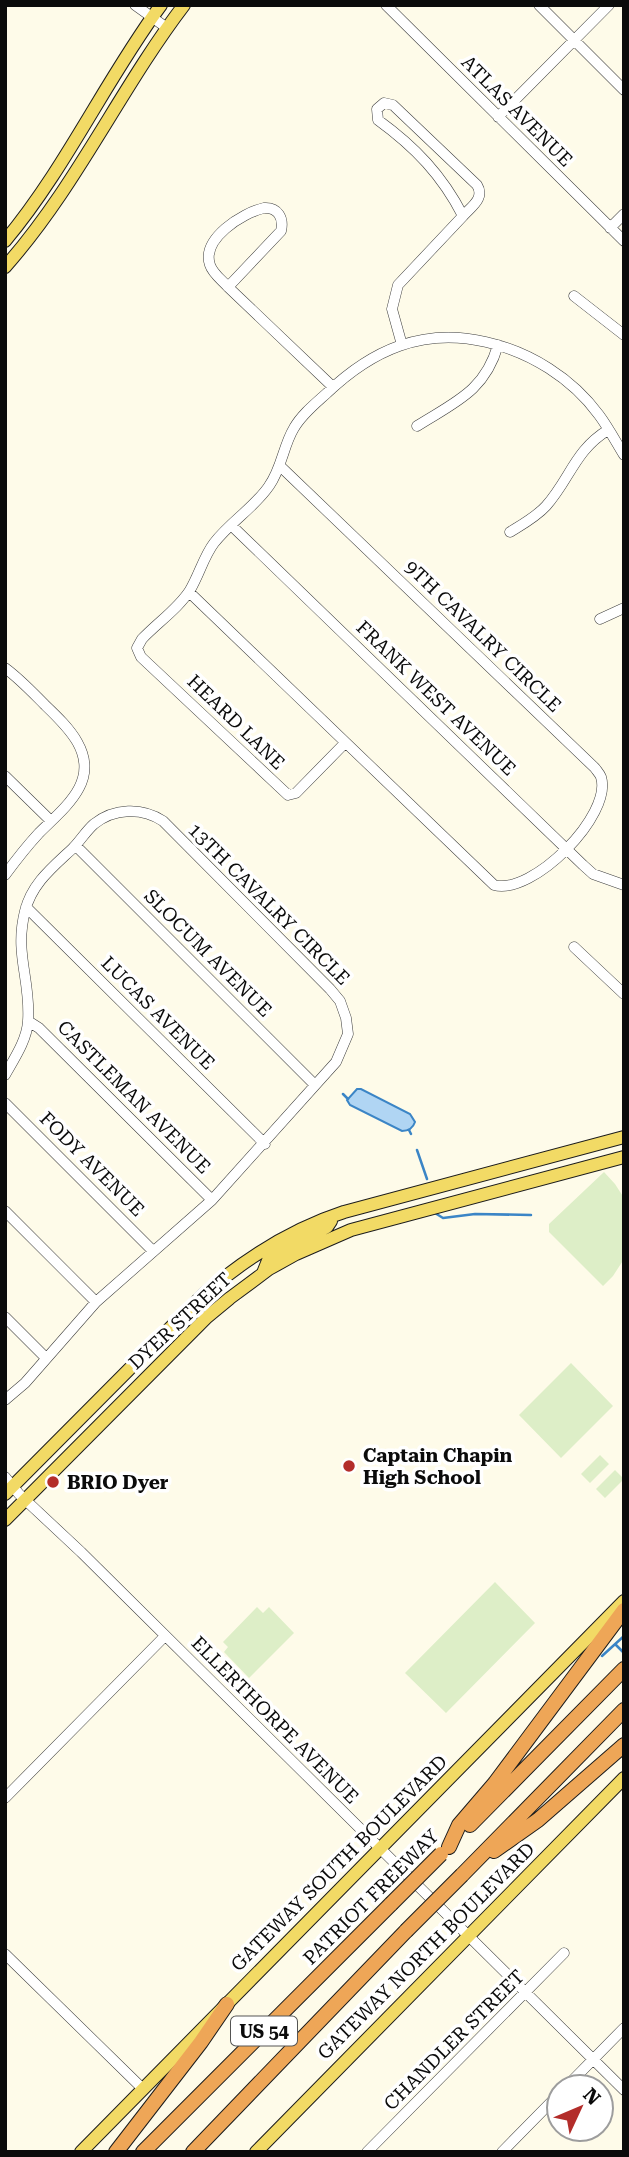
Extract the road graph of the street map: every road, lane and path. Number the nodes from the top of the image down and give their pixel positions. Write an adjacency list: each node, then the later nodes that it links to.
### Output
1 (135, 5): 7 (street)
2 (161, 5): 7 (main road)
3 (184, 5): 8 (main road)
4 (386, 5): 11 (street, ATLAS AVENUE)
5 (538, 5): 9 (street)
6 (609, 5): 9 (street)
7 (152, 17): 8 (street); 12 (main road)
8 (167, 28): 13 (main road)
9 (574, 41): 10 (street); 11 (street)
10 (624, 90)
11 (498, 117): 18 (street, ATLAS AVENUE)
12 (83, 127): 13 (street); 14 (main road)
13 (97, 135): 15 (main road)
14 (64, 160): 15 (street); 19 (main road)
15 (78, 169): 21 (main road)
16 (624, 214): 18 (street)
17 (463, 216): 17 (street); 25 (street)
18 (610, 228): 20 (street, ATLAS AVENUE)
19 (5, 241)
20 (624, 242)
21 (5, 267)
22 (229, 287): 22 (street); 27 (street)
23 (574, 296): 24 (street)
24 (624, 335)
25 (402, 345): 26 (street); 27 (street)
26 (498, 345): 28 (street); 29 (street)
27 (333, 387): 31 (street)
28 (417, 426)
29 (608, 430): 30 (street); 33 (street)
30 (624, 456)
31 (281, 466): 32 (street); 42 (street, 9TH CAVALRY CIRCLE)
32 (231, 525): 34 (street); 42 (street, FRANK WEST AVENUE)
33 (510, 532)
34 (189, 592): 38 (street, 9TH CAVALRY CIRCLE); 38 (street, HEARD LANE)
35 (624, 608): 36 (street)
36 (600, 619)
37 (5, 668): 40 (street)
38 (345, 743): 42 (street, 9TH CAVALRY CIRCLE)
39 (5, 776): 40 (street)
40 (51, 821): 43 (street)
41 (76, 846): 45 (street, 13TH CAVALRY CIRCLE); 50 (street, SLOCUM AVENUE); 50 (street, 13TH CAVALRY CIRCLE)
42 (568, 850): 44 (street, FRANK WEST AVENUE)
43 (5, 875)
44 (624, 885)
45 (26, 907): 48 (street, 13TH CAVALRY CIRCLE); 53 (street, LUCAS AVENUE)
46 (574, 947): 47 (street)
47 (624, 994)
48 (28, 1021): 49 (street, 13TH CAVALRY CIRCLE); 57 (street, CASTLEMAN AVENUE)
49 (5, 1075)
50 (315, 1085): 53 (street, 13TH CAVALRY CIRCLE)
51 (5, 1103): 60 (street, FODY AVENUE)
52 (624, 1137): 54 (main road, DYER STREET)
53 (265, 1144): 57 (street, 13TH CAVALRY CIRCLE)
54 (558, 1155): 56 (main road); 59 (main road, DYER STREET)
55 (624, 1157): 56 (main road, DYER STREET)
56 (565, 1174): 61 (main road, DYER STREET)
57 (212, 1200): 60 (street, 13TH CAVALRY CIRCLE)
58 (5, 1212): 62 (street)
59 (330, 1217): 61 (main road); 66 (main road, DYER STREET)
60 (153, 1251): 62 (street, 13TH CAVALRY CIRCLE)
61 (263, 1273): 66 (main road, DYER STREET)
62 (96, 1301): 64 (street, 13TH CAVALRY CIRCLE)
63 (5, 1317): 64 (street)
64 (46, 1358): 65 (street, 13TH CAVALRY CIRCLE)
65 (5, 1400)
66 (12, 1490): 67 (main road, DYER STREET); 70 (street, ELLERTHORPE AVENUE)
67 (5, 1520)
68 (624, 1601): 76 (main road, GATEWAY SOUTH BOULEVARD)
69 (624, 1610): 77 (highway)
70 (165, 1636): 75 (street); 76 (street, ELLERTHORPE AVENUE)
71 (624, 1669): 77 (highway, PATRIOT FREEWAY / US 54)
72 (624, 1710): 78 (highway, US 54)
73 (624, 1745): 78 (highway)
74 (624, 1778): 79 (main road, GATEWAY NORTH BOULEVARD)
75 (5, 1798)
76 (380, 1849): 79 (street, ELLERTHORPE AVENUE); 83 (main road, GATEWAY SOUTH BOULEVARD)
77 (445, 1851): 92 (highway, PATRIOT FREEWAY / US 54, bridge)
78 (462, 1875): 93 (highway, US 54, bridge)
79 (468, 1936): 82 (street, ELLERTHORPE AVENUE); 94 (main road, GATEWAY NORTH BOULEVARD)
80 (564, 1953): 82 (street, CHANDLER STREET)
81 (5, 1954): 87 (street)
82 (525, 1993): 85 (street, ELLERTHORPE AVENUE); 95 (street, CHANDLER STREET)
83 (227, 2004): 87 (main road, GATEWAY SOUTH BOULEVARD); 91 (highway)
84 (624, 2028): 85 (street)
85 (593, 2060): 86 (street); 88 (street, ELLERTHORPE AVENUE)
86 (580, 2073)
87 (143, 2089): 90 (main road, GATEWAY SOUTH BOULEVARD)
88 (624, 2090)
89 (545, 2108): 96 (street)
90 (81, 2152)
91 (116, 2152)
92 (143, 2152)
93 (193, 2152)
94 (256, 2152)
95 (368, 2152)
96 (502, 2152)

